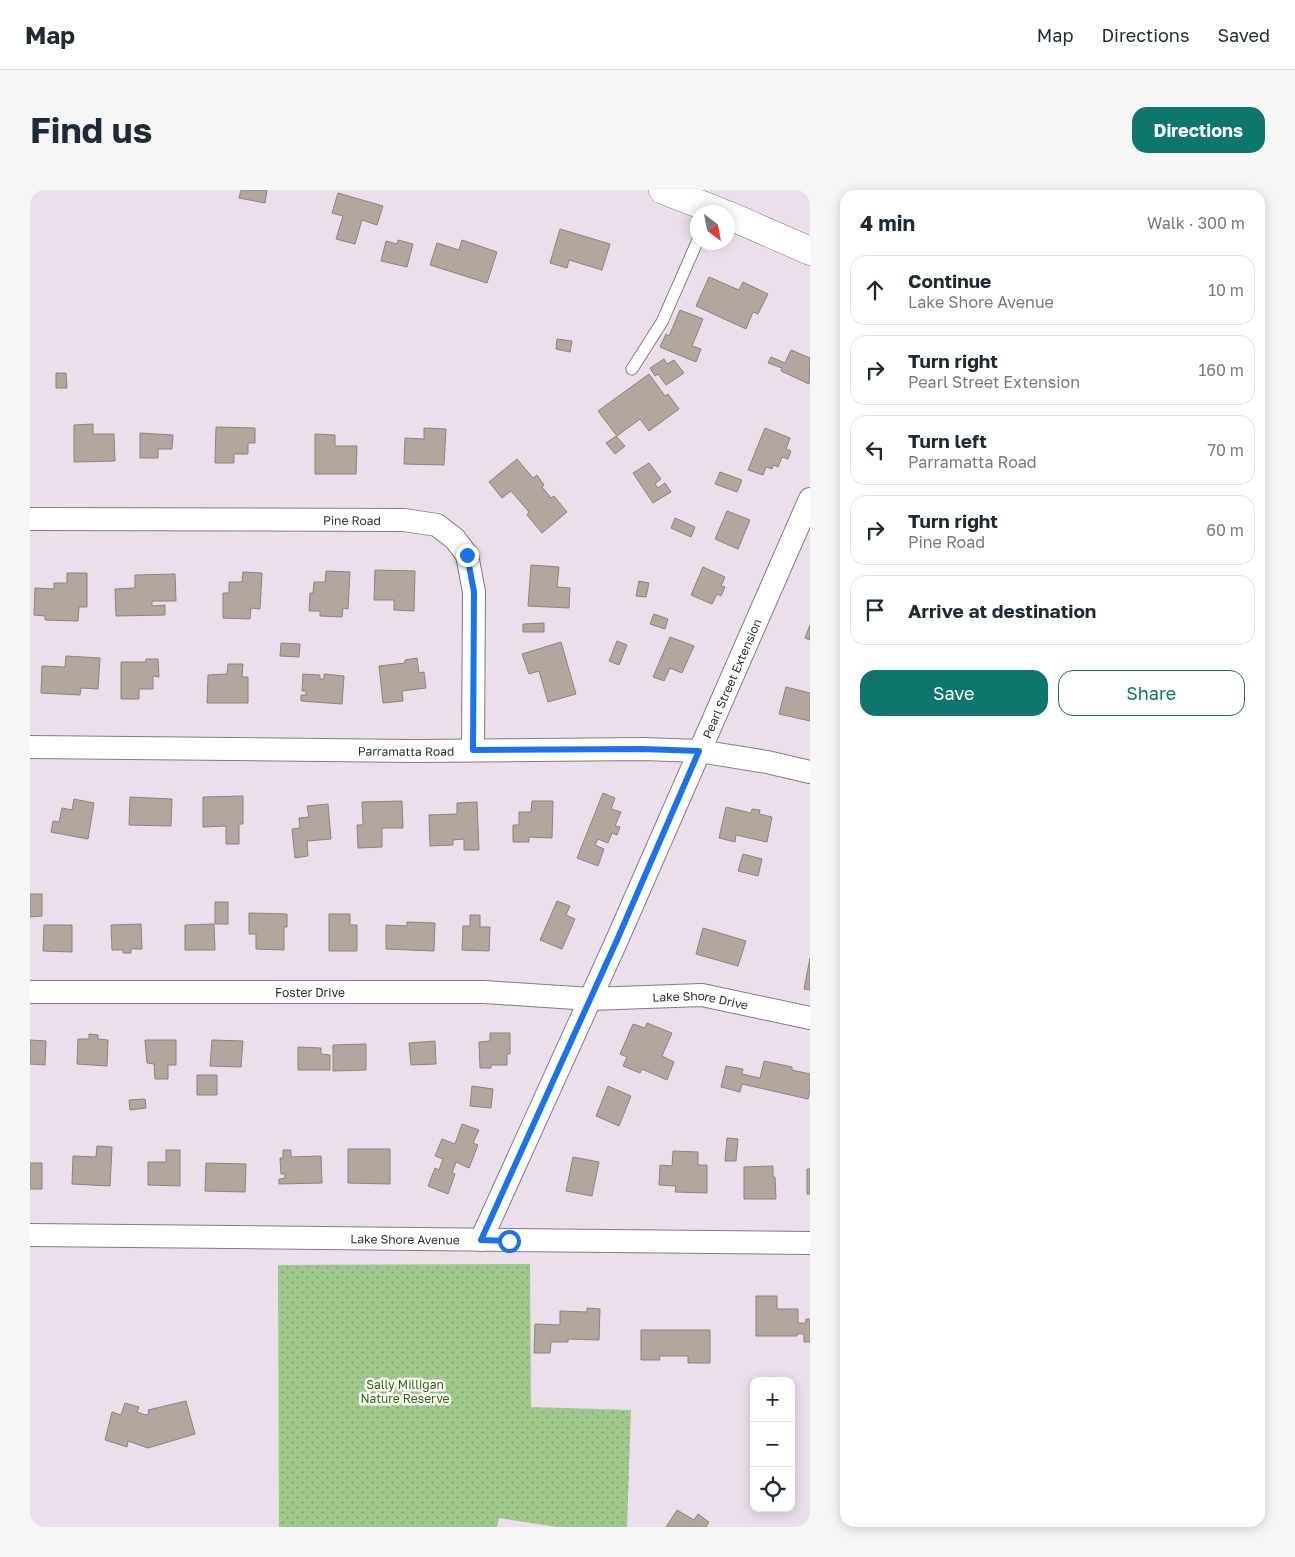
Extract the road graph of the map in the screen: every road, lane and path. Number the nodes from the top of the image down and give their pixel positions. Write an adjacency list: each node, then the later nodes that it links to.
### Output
1 (663, 190): 2 (street)
2 (700, 205)
3 (735, 220): 5 (street)
4 (694, 250): 6 (lane)
5 (810, 251)
6 (632, 368)
7 (810, 500): 11 (street, Pearl Street Extension)
8 (30, 519): 10 (street, Pine Road)
9 (30, 747): 10 (street, Parramatta Road)
10 (473, 750): 11 (street, Parramatta Road)
11 (699, 751): 12 (street, Parramatta Road); 14 (street, Pearl Street Extension)
12 (810, 772)
13 (30, 992): 14 (street, Foster Drive)
14 (590, 999): 15 (street, Lake Shore Drive); 17 (street, Pearl Street Extension)
15 (810, 1018)
16 (30, 1235): 17 (street, Lake Shore Avenue)
17 (481, 1240): 18 (street, Lake Shore Avenue)
18 (810, 1243)

